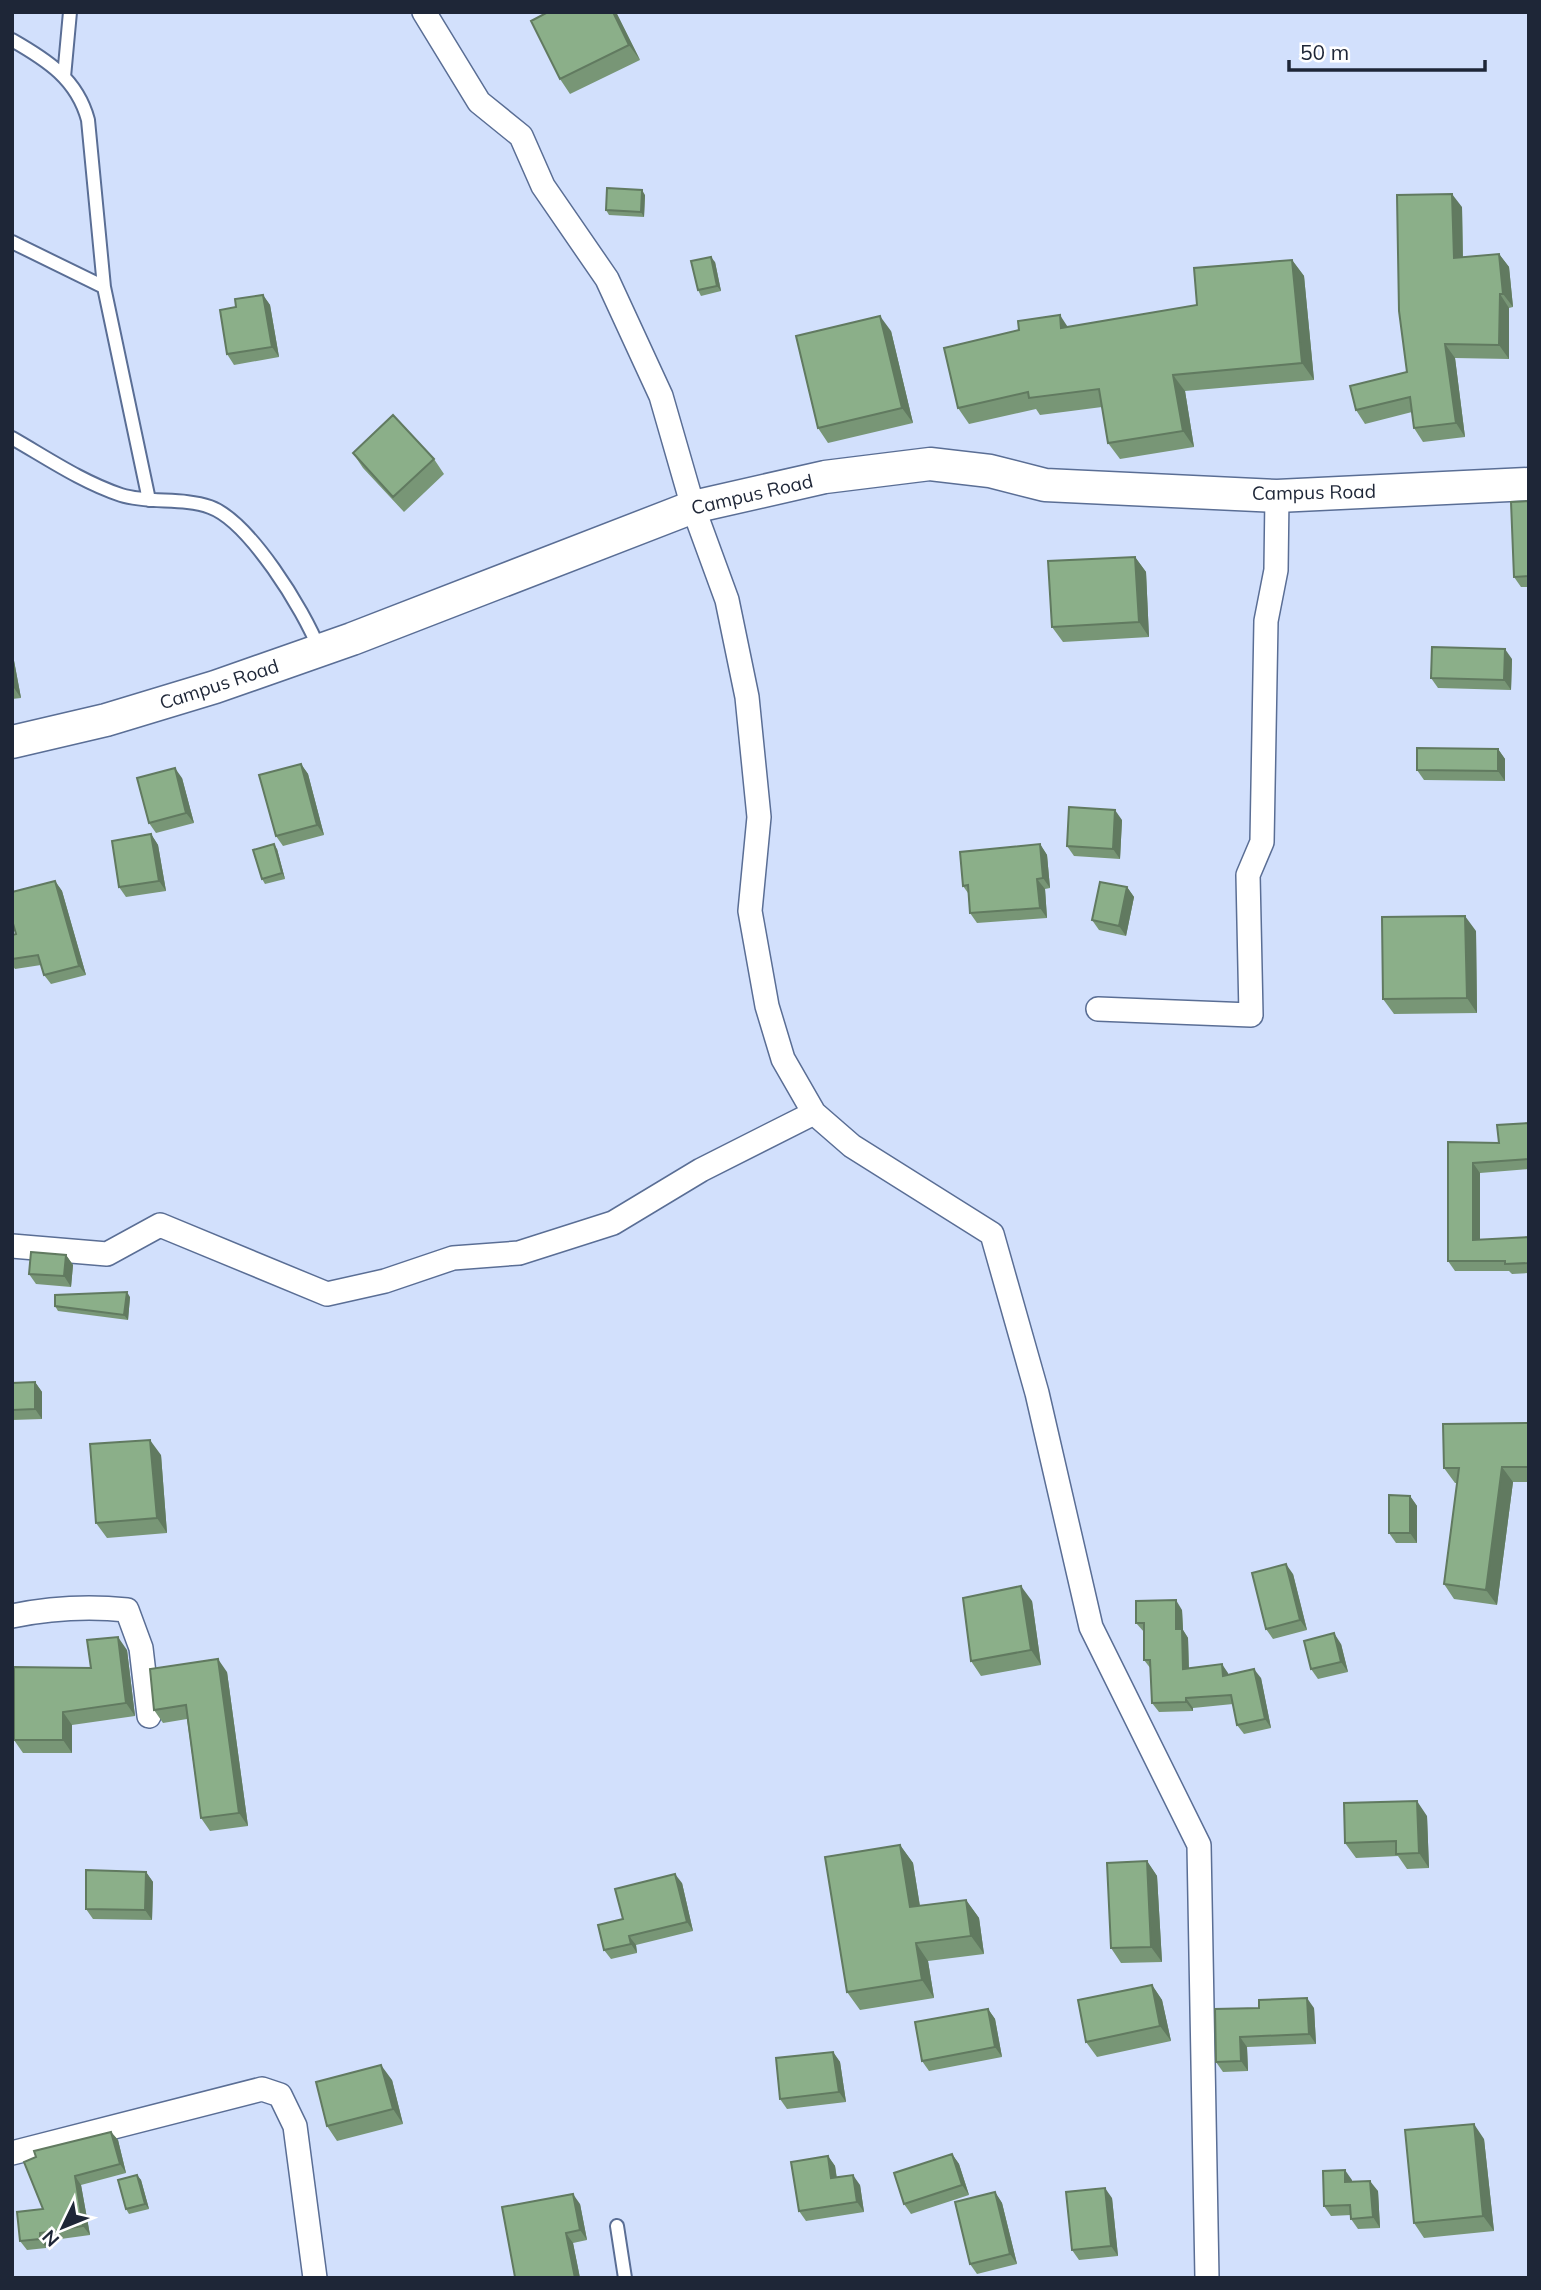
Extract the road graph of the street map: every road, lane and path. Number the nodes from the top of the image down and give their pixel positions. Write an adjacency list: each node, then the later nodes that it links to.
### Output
1 (70, 12): 4 (lane)
2 (424, 12): 11 (street)
3 (12, 40): 4 (lane)
4 (64, 77): 6 (lane)
5 (12, 242): 6 (lane)
6 (104, 287): 10 (lane)
7 (12, 438): 10 (lane)
8 (1529, 484): 9 (street, Campus Road)
9 (1277, 496): 11 (street, Campus Road); 14 (street)
10 (149, 500): 12 (lane)
11 (693, 507): 12 (street, Campus Road); 15 (street)
12 (319, 651): 13 (street, Campus Road)
13 (12, 741)
14 (1098, 1009)
15 (814, 1113): 16 (street); 23 (street)
16 (12, 1246)
17 (12, 1616): 18 (street)
18 (149, 1716)
19 (12, 2153): 21 (street)
20 (617, 2226): 22 (lane)
21 (315, 2278)
22 (625, 2278)
23 (1207, 2278)

